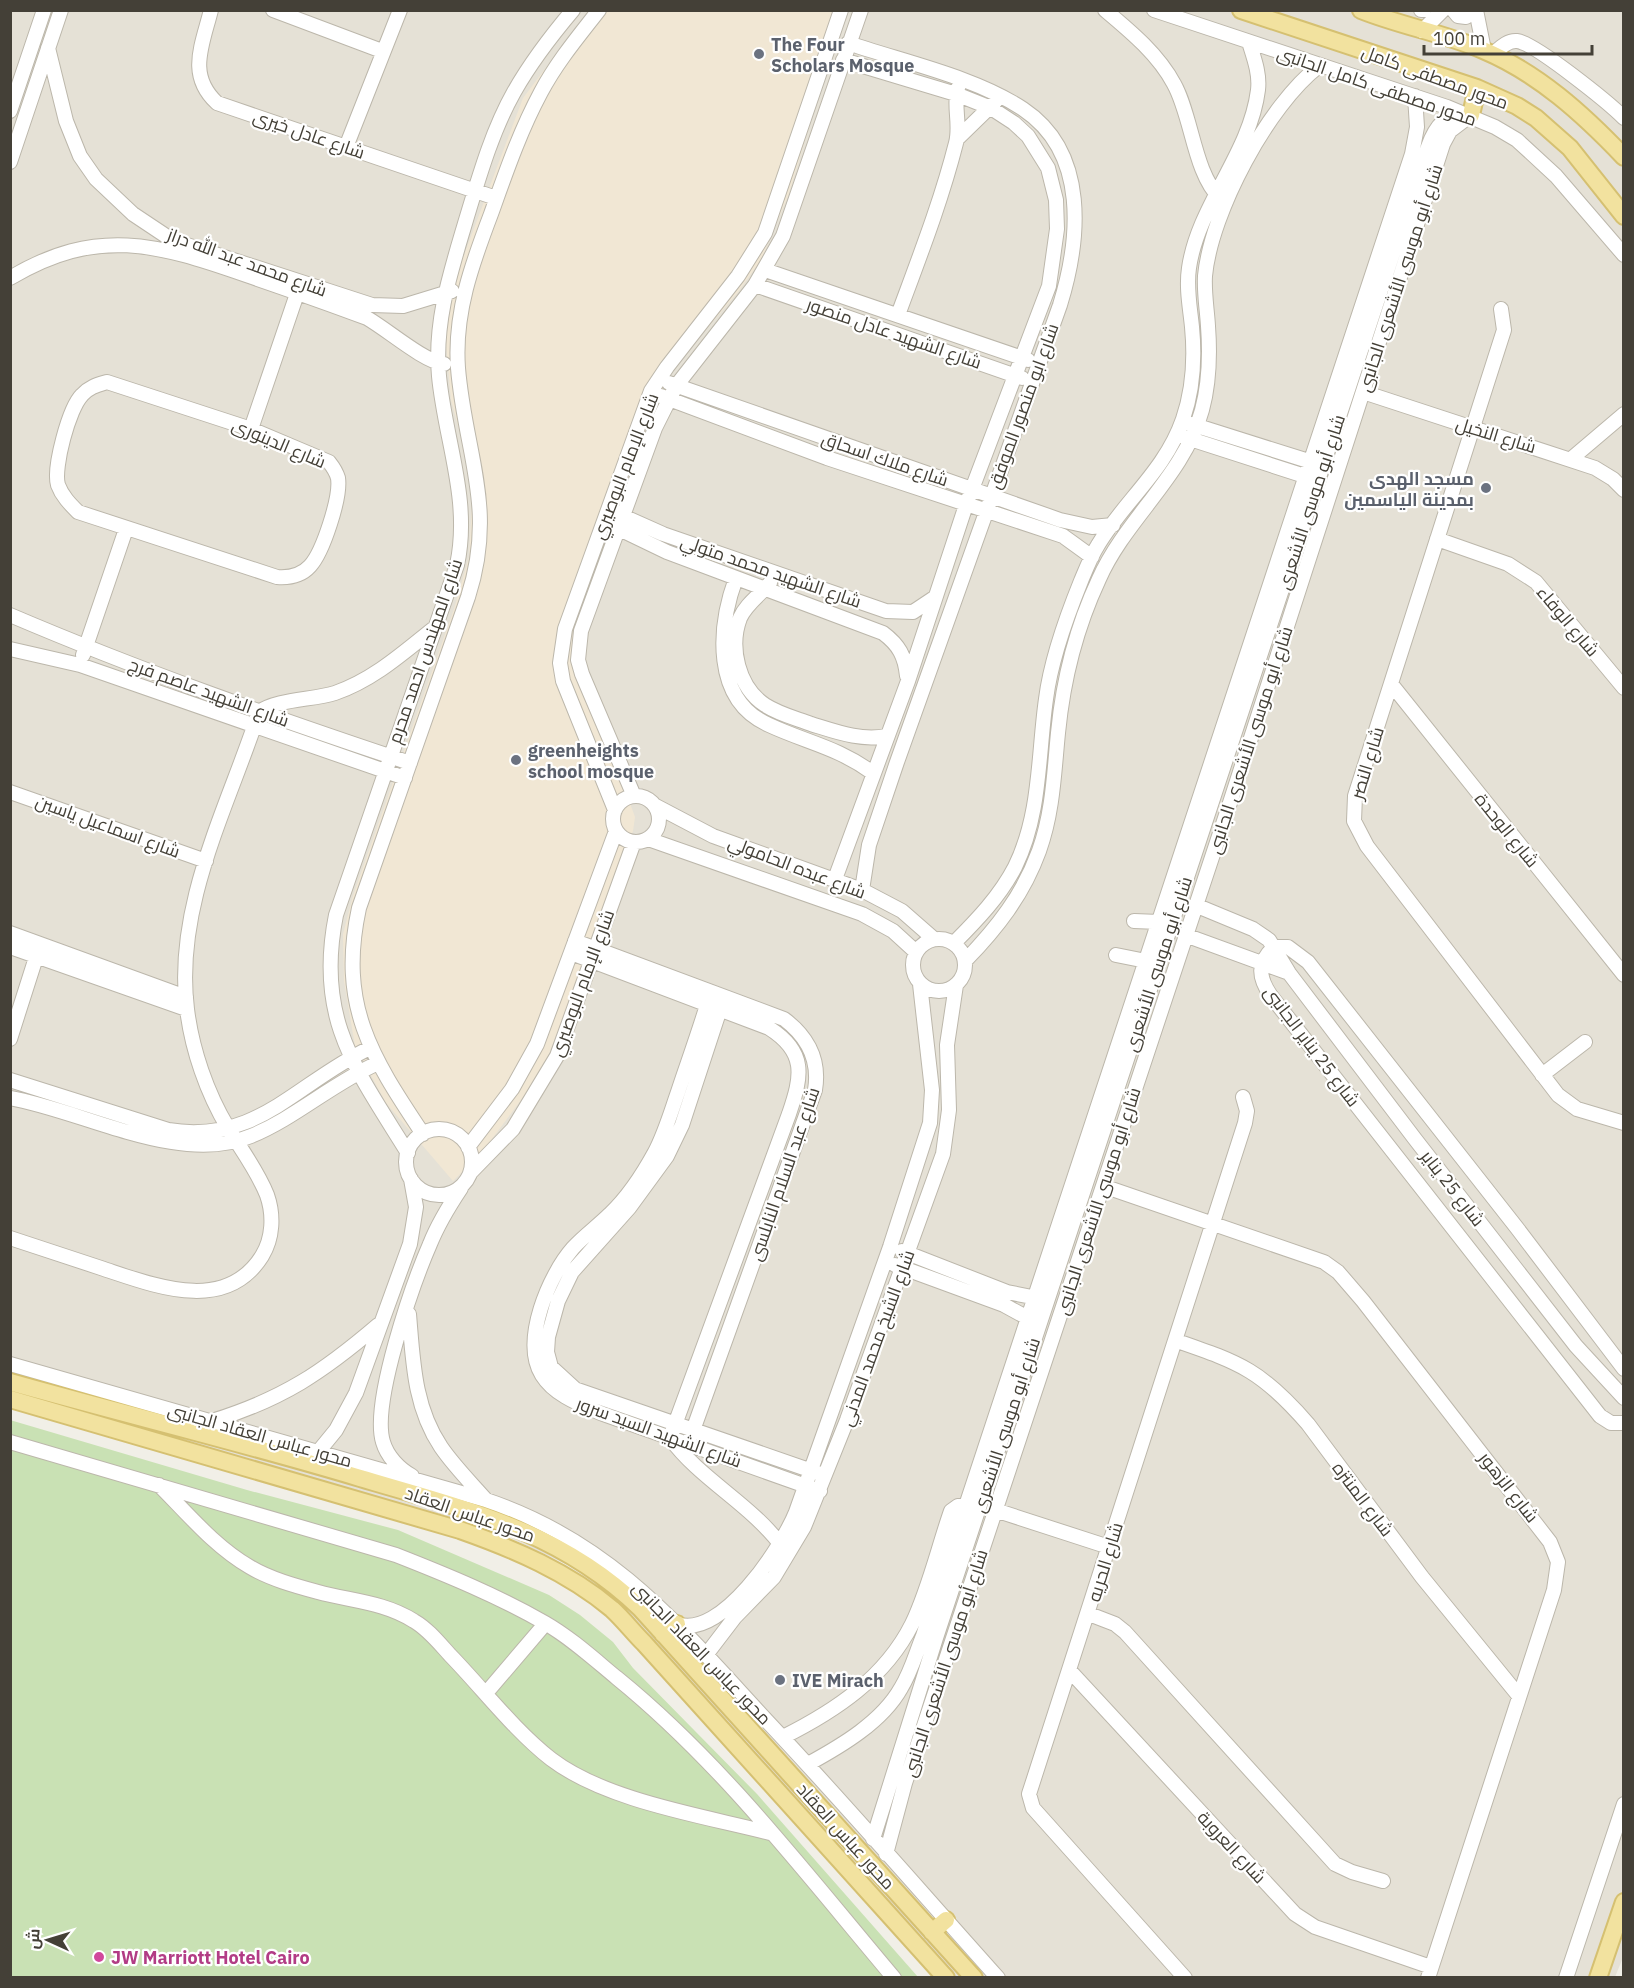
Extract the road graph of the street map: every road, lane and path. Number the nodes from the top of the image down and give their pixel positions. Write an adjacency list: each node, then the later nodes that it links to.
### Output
1 (44, 10): 31 (street)
2 (61, 10): 21 (street)
3 (211, 10): 35 (street, شارع عادل خيرى)
4 (273, 10): 22 (street)
5 (400, 10): 22 (street)
6 (573, 10): 38 (street, شارع المهندس احمد محرم)
7 (599, 10): 39 (street, شارع المهندس احمد محرم)
8 (1105, 10): 40 (street)
9 (1154, 10): 19 (street, محور مصطفى كامل الجانبى)
10 (1241, 10): 27 (main road, محور مصطفى كامل)
11 (1361, 10): 17 (main road, محور مصطفى كامل)
12 (1443, 10): 18 (street)
13 (1452, 10): 14 (street)
14 (1476, 11): 23 (street)
15 (840, 14): 16 (street); 59 (street, شارع الإمام البوصيري)
16 (858, 16): 20 (street, شارع الإمام البوصيري)
17 (1389, 17): 18 (main road, محور مصطفى كامل)
18 (1422, 31): 23 (main road, محور مصطفى كامل)
19 (1249, 42): 25 (street, محور مصطفى كامل الجانبى); 40 (street)
20 (848, 43): 24 (street, شارع الإمام البوصيري); 26 (street, شارع ابو منصور الموفق)
21 (48, 48): 37 (street); 42 (street, شارع محمد عبد الله دراز)
22 (382, 51): 35 (street)
23 (1488, 52): 33 (street); 36 (main road, محور مصطفى كامل)
24 (843, 60): 26 (street, شارع ابو منصور الموفق); 44 (street, شارع الإمام البوصيري)
25 (1319, 66): 29 (street, محور مصطفى كامل الجانبى); 40 (street)
26 (959, 87): 28 (street, شارع ابو منصور الموفق); 30 (street, شارع ابو منصور الموفق); 34 (street)
27 (1477, 88): 32 (main road); 41 (main road, محور مصطفى كامل)
28 (1000, 95): 30 (street); 55 (street, شارع ابو منصور الموفق)
29 (1415, 96): 32 (street, محور مصطفى كامل الجانبى); 71 (street, شارع أبو موسى الأشعرى)
30 (991, 108): 34 (street); 53 (street, شارع ابو منصور الموفق)
31 (10, 111)
32 (1471, 115): 43 (street, محور مصطفى كامل الجانبى); 61 (street, شارع أبو موسى الأشعرى الجانبى); 71 (street, شارع أبو موسى الأشعرى)
33 (1623, 118)
34 (957, 139): 52 (street)
35 (346, 147): 38 (street, شارع عادل خيرى)
36 (1623, 158)
37 (10, 162)
38 (475, 190): 39 (street, شارع عادل خيرى); 49 (street, شارع المهندس احمد محرم)
39 (496, 198): 48 (street, شارع المهندس احمد محرم)
40 (1220, 199): 64 (street); 65 (street)
41 (1623, 216)
42 (183, 248): 45 (street, شارع محمد عبد الله دراز); 47 (street, شارع محمد عبد الله دراز)
43 (1623, 255)
44 (765, 270): 46 (street, شارع الإمام البوصيري); 52 (street, شارع الشهيد عادل منصور)
45 (10, 278)
46 (755, 285): 57 (street, شارع الشهيد عادل منصور); 60 (street, شارع الإمام البوصيري)
47 (299, 288): 51 (street, شارع محمد عبد الله دراز); 66 (street)
48 (465, 290): 49 (street, شارع محمد عبد الله دراز); 56 (street, شارع المهندس احمد محرم)
49 (445, 292): 51 (street, شارع محمد عبد الله دراز); 54 (street, شارع المهندس احمد محرم)
50 (1501, 309): 67 (street, شارع النصر)
51 (369, 312): 54 (street, شارع محمد عبد الله دراز)
52 (898, 315): 53 (street, شارع الشهيد عادل منصور)
53 (1021, 357): 55 (street, شارع الشهيد عادل منصور); 57 (street, شارع ابو منصور الموفق)
54 (438, 363): 56 (street); 90 (street, شارع المهندس احمد محرم)
55 (1039, 363): 58 (street, شارع ابو منصور الموفق)
56 (458, 365): 104 (street, شارع المهندس احمد محرم)
57 (1014, 375): 58 (street, شارع الشهيد عادل منصور); 73 (street, شارع ابو منصور الموفق)
58 (1032, 381): 75 (street, شارع ابو منصور الموفق)
59 (655, 386): 60 (street, شارع ملاك اسحاق); 62 (street, شارع ملاك اسحاق); 78 (street, شارع الإمام البوصيري)
60 (676, 386): 62 (street, شارع الإمام البوصيري); 73 (street, شارع ملاك اسحاق)
61 (1363, 392): 67 (street, شارع النخيل); 117 (street, شارع أبو موسى الأشعرى الجانبى)
62 (669, 399): 76 (street, شارع ملاك اسحاق); 79 (street, شارع الإمام البوصيري)
63 (1623, 414): 70 (street)
64 (1182, 421): 65 (street); 68 (street)
65 (1197, 426): 69 (street); 71 (street)
66 (251, 429): 81 (street, شارع الدينورى); 81 (street, شارع الدينورى)
67 (1474, 429): 70 (street, شارع النخيل); 82 (street, شارع النصر)
68 (1176, 435): 69 (street); 80 (street)
69 (1192, 440): 72 (street); 131 (street)
70 (1571, 459): 74 (street, شارع النخيل)
71 (1317, 463): 72 (street, شارع أبو موسى الأشعرى)
72 (1312, 478): 119 (street, شارع أبو موسى الأشعرى); 145 (street, شارع أبو موسى الأشعرى)
73 (972, 489): 75 (street, شارع ملاك اسحاق); 76 (street, شارع ابو منصور الموفق)
74 (1623, 490)
75 (990, 495): 77 (street, شارع ابو منصور الموفق); 80 (street, شارع ملاك اسحاق)
76 (966, 505): 77 (street, شارع ملاك اسحاق); 87 (street, شارع ابو منصور الموفق)
77 (985, 512): 83 (street, شارع ملاك اسحاق); 91 (street, شارع ابو منصور الموفق)
78 (606, 515): 79 (street); 111 (street, شارع الإمام البوصيري)
79 (622, 523): 84 (street, شارع الشهيد محمد متولي); 85 (street, شارع الشهيد محمد متولي); 109 (street, شارع الإمام البوصيري)
80 (1113, 525): 83 (street)
81 (126, 529): 92 (street)
82 (1437, 539): 96 (street, شارع النصر); 97 (street, شارع الوفاء)
83 (1092, 557): 123 (street)
84 (777, 574): 86 (street); 87 (street, شارع الشهيد محمد متولي)
85 (736, 578): 86 (street, شارع الشهيد محمد متولي); 106 (street)
86 (766, 588): 95 (street, شارع الشهيد محمد متولي); 100 (street)
87 (934, 598): 89 (street, شارع ابو منصور الموفق)
88 (10, 615): 92 (street, شارع الشهيد عاصم فرج)
89 (924, 628): 91 (street); 95 (street, شارع ابو منصور الموفق)
90 (434, 629): 98 (street); 101 (street, شارع المهندس احمد محرم)
91 (940, 633): 103 (street, شارع ابو منصور الموفق)
92 (86, 647): 94 (street); 98 (street, شارع الشهيد عاصم فرج)
93 (10, 649): 94 (street, شارع الشهيد عاصم فرج)
94 (80, 665): 99 (street, شارع الشهيد عاصم فرج)
95 (908, 681): 100 (street, شارع ابو منصور الموفق)
96 (1392, 685): 135 (street, شارع الوحدة); 149 (street, شارع النصر)
97 (1623, 688)
98 (259, 712): 99 (street); 101 (street, شارع الشهيد عاصم فرج)
99 (254, 727): 105 (street, شارع الشهيد عاصم فرج); 114 (street)
100 (887, 736): 102 (street, شارع ابو منصور الموفق)
101 (390, 756): 104 (street, شارع الشهيد عاصم فرج); 105 (street, شارع المهندس احمد محرم)
102 (880, 756): 103 (street); 106 (street, شارع ابو منصور الموفق)
103 (897, 762): 116 (street, شارع ابو منصور الموفق)
104 (410, 763): 107 (street, شارع المهندس احمد محرم)
105 (384, 771): 107 (street, شارع الشهيد عاصم فرج); 143 (street, شارع المهندس احمد محرم)
106 (873, 773): 115 (street, شارع ابو منصور الموفق)
107 (405, 778): 142 (street, شارع المهندس احمد محرم)
108 (10, 792): 114 (street, شارع اسماعيل ياسين)
109 (634, 796): 110 (street); 111 (street)
110 (654, 805): 113 (street); 115 (street, شارع عبده الحامولي)
111 (615, 810): 112 (street)
112 (616, 831): 113 (street); 125 (street, شارع الإمام البوصيري)
113 (641, 840): 128 (street, شارع عبده الحامولي); 130 (street, شارع الإمام البوصيري)
114 (206, 861): 139 (street)
115 (835, 879): 116 (street, شارع عبده الحامولي)
116 (862, 890): 122 (street, شارع عبده الحامولي)
117 (1195, 906): 121 (street, شارع أبو موسى الأشعرى الجانبى); 126 (street, شارع 25 يناير)
118 (1134, 921): 119 (street)
119 (1159, 922): 132 (street, شارع أبو موسى الأشعرى)
120 (10, 933): 127 (street)
121 (1185, 935): 133 (street); 167 (street, شارع أبو موسى الأشعرى الجانبى)
122 (934, 939): 123 (street); 128 (street)
123 (954, 944): 131 (street)
124 (10, 947): 127 (street)
125 (573, 947): 130 (street, شارع عبد السلام النابلسى); 159 (street, شارع الإمام البوصيري)
126 (1274, 947): 133 (street, شارع 25 يناير الجانبى); 134 (street, شارع 25 يناير); 163 (street)
127 (39, 950): 139 (street); 140 (street)
128 (916, 952): 136 (street)
129 (1116, 955): 132 (street)
130 (594, 956): 138 (street, شارع عبد السلام النابلسى); 164 (street, شارع الإمام البوصيري)
131 (965, 961): 137 (street)
132 (1146, 961): 145 (street, شارع أبو موسى الأشعرى)
133 (1261, 963): 134 (street); 162 (street, شارع 25 يناير الجانبى)
134 (1289, 972): 157 (street, شارع 25 يناير)
135 (1623, 975)
136 (920, 984): 137 (street); 173 (street, شارع الشيخ محمد المدني)
137 (956, 985): 174 (street, شارع الشيخ محمد المدني)
138 (716, 1001): 147 (street, شارع عبد السلام النابلسى); 148 (street, شارع عبد السلام النابلسى); 161 (street, شارع الشهيد السيد سرور)
139 (186, 1003): 156 (street)
140 (10, 1039)
141 (1585, 1042): 149 (street)
142 (370, 1048): 143 (street); 144 (street, شارع المهندس احمد محرم)
143 (350, 1058): 146 (street, شارع المهندس احمد محرم); 156 (street)
144 (378, 1063): 146 (street); 154 (street, شارع المهندس احمد محرم)
145 (1119, 1063): 177 (street, شارع أبو موسى الأشعرى)
146 (358, 1072): 156 (street); 160 (street, شارع المهندس احمد محرم)
147 (799, 1073): 148 (street); 155 (street, شارع عبد السلام النابلسى)
148 (817, 1073): 158 (street, شارع عبد السلام النابلسى)
149 (1542, 1075): 153 (street, شارع النصر)
150 (10, 1080): 156 (street)
151 (1243, 1097): 169 (street, شارع الحريه)
152 (10, 1098): 156 (street)
153 (1623, 1123)
154 (423, 1134): 159 (street); 160 (street)
155 (780, 1135): 158 (street); 190 (street, شارع عبد السلام النابلسى)
156 (233, 1136): 171 (street)
157 (1415, 1139): 162 (street); 165 (street, شارع 25 يناير)
158 (798, 1140): 192 (street, شارع عبد السلام النابلسى)
159 (468, 1147): 164 (street)
160 (408, 1153): 166 (street)
161 (661, 1153): 190 (street, شارع الشهيد السيد سرور); 193 (street, شارع الشهيد السيد سرور)
162 (1395, 1155): 191 (street, شارع 25 يناير الجانبى)
163 (1463, 1162): 165 (street); 170 (street)
164 (471, 1173): 168 (street)
165 (1445, 1177): 172 (street, شارع 25 يناير)
166 (411, 1179): 168 (street); 180 (street)
167 (1103, 1186): 169 (street, شارع الزهور); 206 (street, شارع أبو موسى الأشعرى الجانبى)
168 (460, 1188): 178 (street)
169 (1214, 1224): 181 (street, شارع الحريه); 218 (street, شارع الزهور)
170 (1517, 1228): 172 (street); 183 (street)
171 (10, 1238)
172 (1497, 1244): 186 (street, شارع 25 يناير)
173 (890, 1247): 174 (street); 175 (street, شارع الشيخ محمد المدني)
174 (908, 1254): 176 (street, شارع الشيخ محمد المدني); 177 (street)
175 (885, 1261): 176 (street); 198 (street, شارع الشيخ محمد المدني)
176 (903, 1268): 179 (street); 199 (street, شارع الشيخ محمد المدني)
177 (1042, 1299): 179 (street, شارع أبو موسى الأشعرى)
178 (409, 1305): 202 (street); 204 (street)
179 (1034, 1322): 205 (street, شارع أبو موسى الأشعرى); 214 (street, شارع أبو موسى الأشعرى)
180 (380, 1323): 189 (street); 197 (street)
181 (1177, 1341): 208 (street, شارع الحريه); 218 (street, شارع المنتزه)
182 (10, 1364): 189 (street, محور عباس العقاد الجانبى)
183 (1623, 1369)
184 (10, 1382): 185 (main road, محور عباس العقاد)
185 (42, 1390): 188 (main road); 195 (main road, محور عباس العقاد)
186 (1623, 1398)
187 (10, 1399): 188 (main road, محور عباس العقاد)
188 (34, 1406): 231 (main road, محور عباس العقاد)
189 (211, 1421): 195 (street, محور عباس العقاد الجانبى)
190 (675, 1422): 192 (street, شارع الشهيد السيد سرور); 193 (street, شارع عبد السلام النابلسى)
191 (1623, 1424)
192 (694, 1428): 196 (street, شارع عبد السلام النابلسى); 198 (street, شارع الشهيد السيد سرور)
193 (670, 1438): 196 (street, شارع الشهيد السيد سرور); 207 (street)
194 (10, 1442): 200 (street)
195 (261, 1442): 197 (street, محور عباس العقاد الجانبى); 202 (main road, محور عباس العقاد)
196 (688, 1444): 201 (street, شارع الشهيد السيد سرور)
197 (318, 1452): 202 (street, محور عباس العقاد الجانبى)
198 (811, 1470): 199 (street, شارع الشهيد السيد سرور); 201 (street, شارع الشيخ محمد المدني)
199 (826, 1476): 203 (street, شارع الشيخ محمد المدني)
200 (157, 1483): 211 (street); 217 (street)
201 (805, 1486): 203 (street, شارع الشهيد السيد سرور); 207 (street, شارع الشيخ محمد المدني)
202 (422, 1489): 204 (street, محور عباس العقاد الجانبى); 212 (main road, محور عباس العقاد)
203 (820, 1491): 209 (street, شارع الشيخ محمد المدني)
204 (486, 1500): 212 (street, محور عباس العقاد الجانبى)
205 (967, 1505): 213 (street); 214 (street, شارع أبو موسى الأشعرى)
206 (995, 1509): 208 (street); 224 (street, شارع أبو موسى الأشعرى الجانبى)
207 (781, 1545): 209 (street, شارع الشيخ محمد المدني)
208 (1108, 1546): 210 (street, شارع الحريه)
209 (730, 1613): 212 (street, شارع الشيخ محمد المدني); 215 (street, شارع الشيخ محمد المدني)
210 (1089, 1614): 216 (street, شارع الحريه); 225 (street)
211 (546, 1624): 217 (street); 222 (street)
212 (670, 1629): 215 (street, محور عباس العقاد الجانبى); 228 (main road, محور عباس العقاد)
213 (907, 1633): 214 (street); 219 (street)
214 (930, 1637): 220 (street, شارع أبو موسى الأشعرى); 223 (street, شارع أبو موسى الأشعرى)
215 (706, 1655): 219 (street, محور عباس العقاد الجانبى)
216 (1071, 1671): 229 (street, شارع العروبة); 234 (street, شارع الحريه)
217 (487, 1692): 222 (street)
218 (1519, 1696): 229 (street, شارع الزهور)
219 (783, 1737): 220 (street, محور عباس العقاد الجانبى)
220 (808, 1764): 223 (street, محور عباس العقاد الجانبى)
221 (1623, 1804): 235 (street)
222 (770, 1833): 230 (street)
223 (873, 1839): 224 (street, محور عباس العقاد الجانبى)
224 (886, 1854): 227 (street, محور عباس العقاد الجانبى)
225 (1383, 1881)
226 (1623, 1902): 236 (main road)
227 (946, 1920): 228 (main road); 233 (street, محور عباس العقاد الجانبى)
228 (932, 1932): 232 (main road, محور عباس العقاد)
229 (1430, 1972)
230 (894, 1977)
231 (946, 1977)
232 (974, 1977)
233 (998, 1977)
234 (1185, 1977)
235 (1566, 1977)
236 (1598, 1977)

